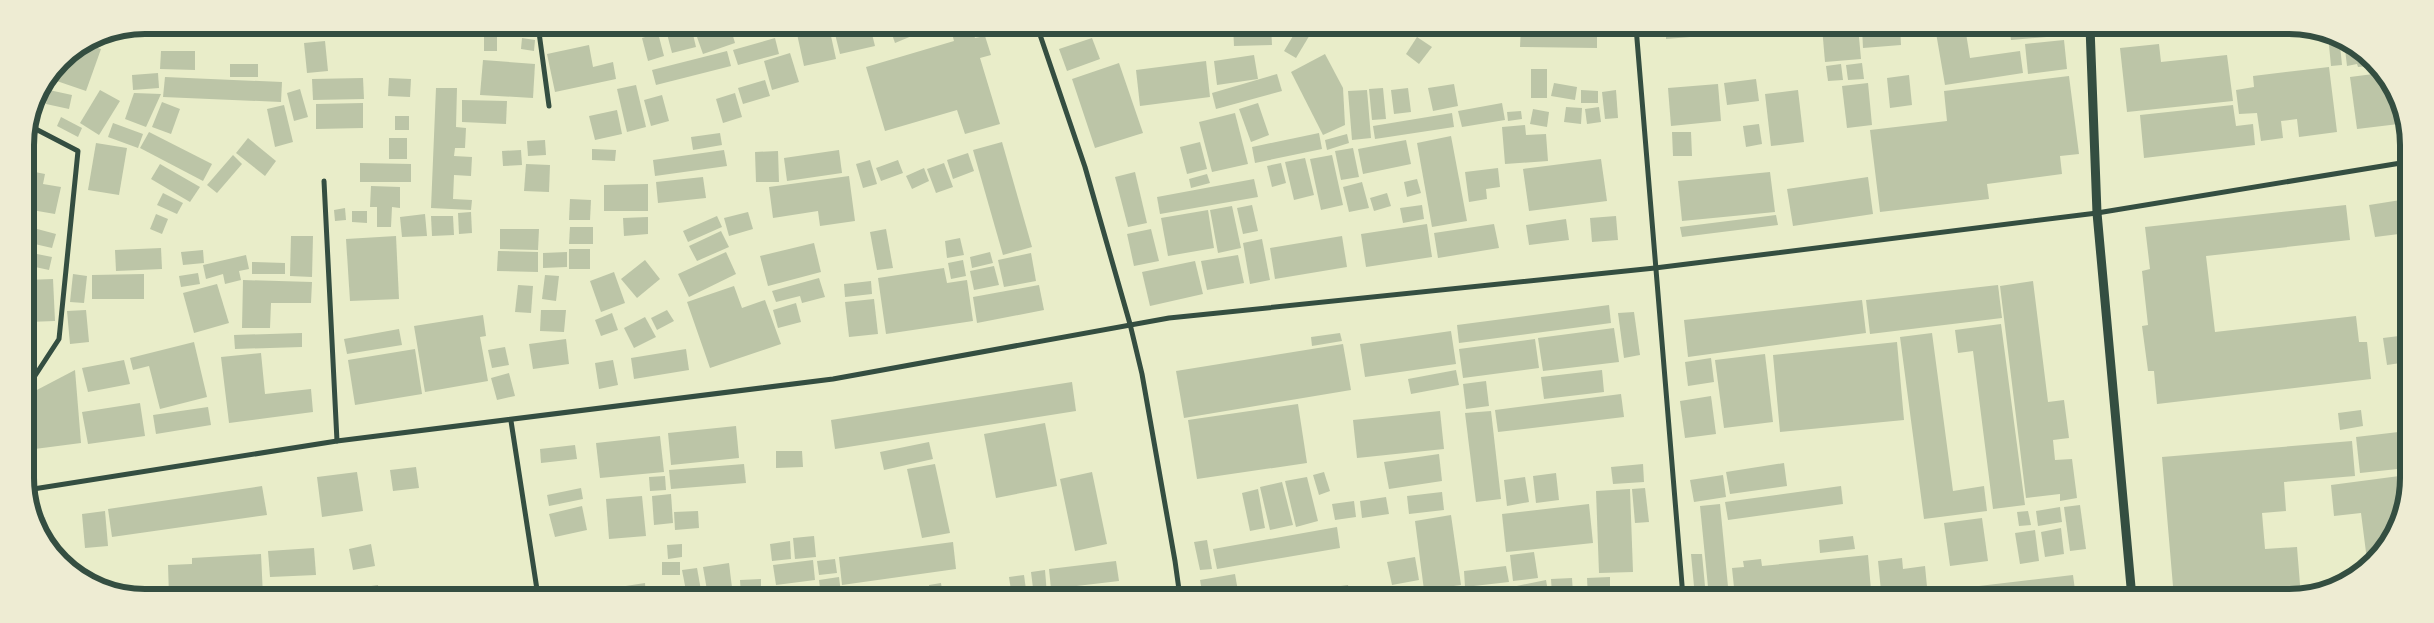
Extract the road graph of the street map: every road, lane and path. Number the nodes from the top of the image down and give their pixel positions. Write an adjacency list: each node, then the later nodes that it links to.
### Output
1 (539, 34): 5 (street)
2 (1040, 34): 11 (street)
3 (1637, 34): 10 (street)
4 (2090, 34): 9 (street)
5 (549, 106)
6 (35, 129): 12 (street)
7 (2400, 163): 9 (street)
8 (324, 180): 14 (street)
9 (2097, 213): 10 (street); 19 (street)
10 (1655, 268): 11 (street); 18 (street)
11 (1130, 324): 13 (street); 17 (street)
12 (34, 377)
13 (511, 421): 14 (street); 16 (street)
14 (337, 441): 15 (street)
15 (35, 489)
16 (537, 589)
17 (1179, 589)
18 (1682, 589)
19 (2131, 589)

